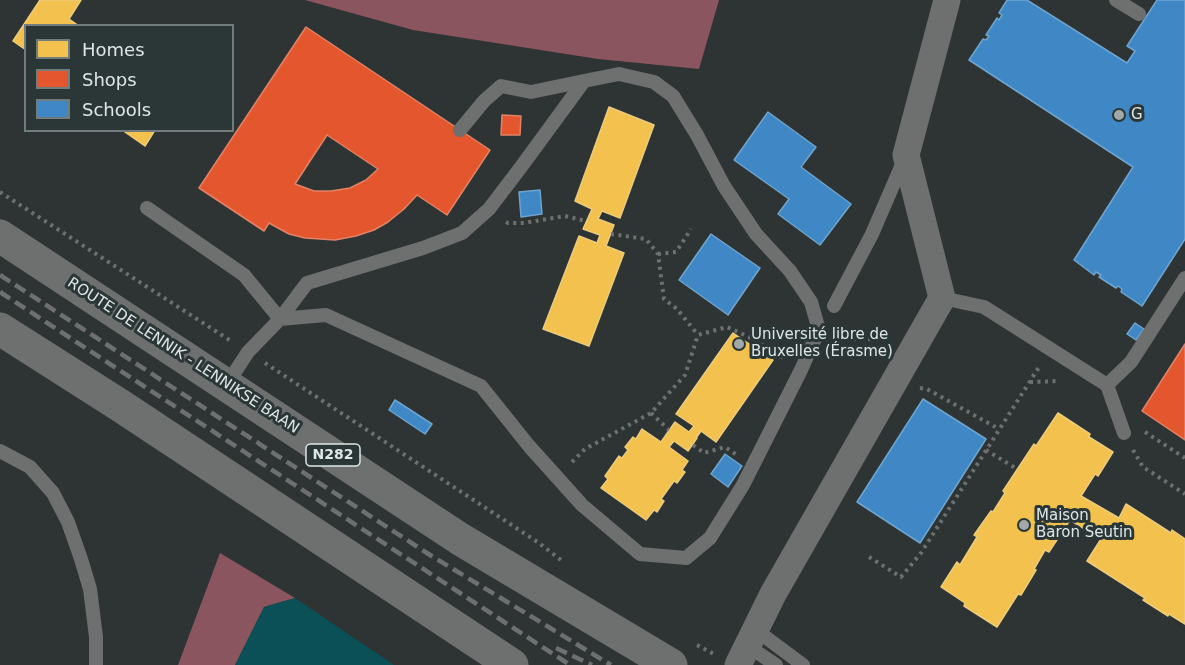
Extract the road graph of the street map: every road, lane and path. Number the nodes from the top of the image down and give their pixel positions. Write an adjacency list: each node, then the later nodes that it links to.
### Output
1 (947, 0): 6 (street)
2 (1116, 0): 3 (lane)
3 (1139, 14)
4 (584, 81): 5 (lane); 18 (lane); 20 (lane)
5 (460, 130)
6 (906, 155): 16 (street); 17 (lane)
7 (0, 192): 24 (path)
8 (147, 208): 18 (lane)
9 (586, 221): 10 (path)
10 (524, 223)
11 (691, 230): 14 (path)
12 (611, 234): 14 (path)
13 (0, 236): 27 (main road, ROUTE DE LENNIK - LENNIKSE BAAN / N282)
14 (658, 254): 21 (path)
15 (1185, 278): 28 (lane)
16 (942, 298): 22 (street); 23 (lane)
17 (834, 306)
18 (280, 319): 24 (lane); 40 (lane)
19 (0, 328): 47 (main road)
20 (819, 330): 22 (path); 25 (lane)
21 (698, 335): 25 (path); 29 (path)
22 (918, 340): 26 (street)
23 (1051, 349): 28 (lane); 32 (path)
24 (248, 352): 27 (lane); 43 (path)
25 (801, 370): 40 (lane)
26 (896, 380): 32 (path); 44 (street)
27 (226, 384): 45 (main road, ROUTE DE LENNIK - LENNIKSE BAAN / N282)
28 (1107, 385): 30 (lane)
29 (651, 413): 31 (path); 40 (path)
30 (1118, 415): 33 (lane); 38 (path)
31 (669, 429)
32 (999, 429): 35 (path)
33 (1124, 433): 41 (path)
34 (693, 445): 37 (path)
35 (986, 450): 39 (path); 42 (path)
36 (0, 451): 46 (lane)
37 (739, 456)
38 (1185, 458)
39 (1017, 469)
40 (555, 476)
41 (1185, 494)
42 (869, 557)
43 (567, 565)
44 (745, 651): 45 (path); 48 (lane); 49 (lane)
45 (683, 654)
46 (96, 665)
47 (512, 665)
48 (776, 665)
49 (803, 665)

